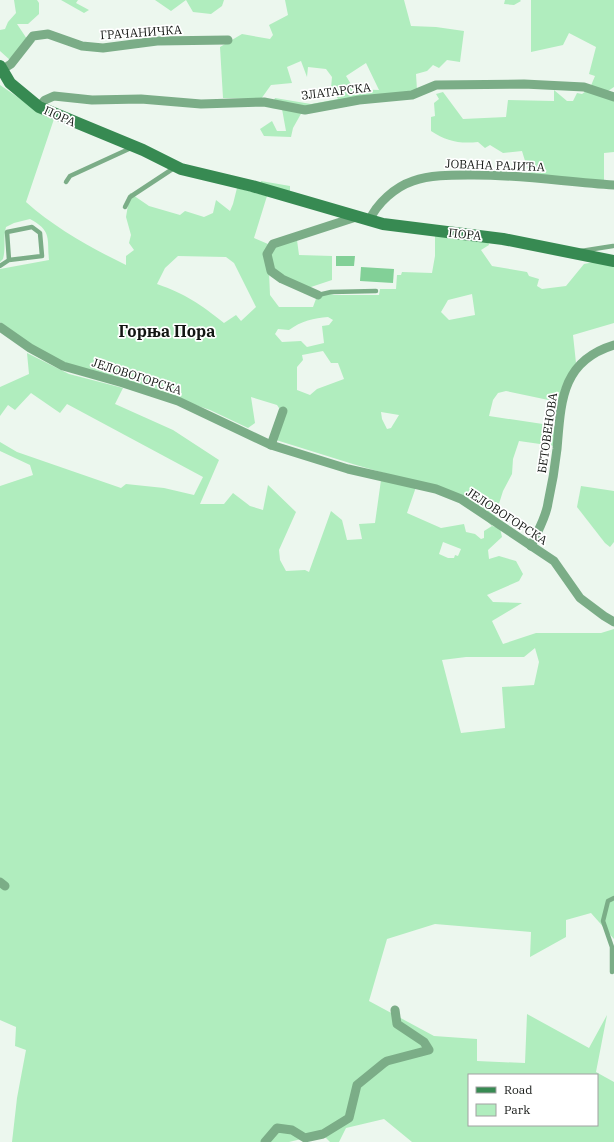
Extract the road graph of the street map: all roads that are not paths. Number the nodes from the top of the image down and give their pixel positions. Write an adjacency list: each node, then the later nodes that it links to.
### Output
1 (228, 40): 2 (street, ГРАЧАНИЧКА)
2 (0, 69): 4 (street, ПОРА)
3 (614, 97): 4 (street, ЗЛАТАРСКА)
4 (40, 107): 5 (street, ПОРА)
5 (135, 146): 6 (street, ПОРА); 7 (lane)
6 (176, 167): 9 (lane); 10 (street, ПОРА)
7 (66, 182)
8 (614, 185): 11 (street, ЈОВАНА РАЈИЋА)
9 (125, 206)
10 (356, 217): 11 (street, ПОРА); 18 (street)
11 (369, 221): 13 (street, ПОРА)
12 (613, 246): 13 (lane, ПОРА)
13 (574, 253): 15 (street, ПОРА)
14 (9, 260): 14 (lane); 16 (lane)
15 (613, 260)
16 (0, 266)
17 (376, 291): 18 (lane)
18 (318, 295)
19 (0, 326): 22 (street, ЈЕЛОВОГОРСКА)
20 (614, 345): 23 (street, БЕТОВЕНОВА)
21 (284, 411): 22 (street)
22 (270, 445): 23 (street, ЈЕЛОВОГОРСКА)
23 (531, 546): 24 (street, ЈЕЛОВОГОРСКА)
24 (614, 622)
25 (614, 898): 26 (lane)
26 (612, 972)
27 (395, 1010): 28 (street)
28 (265, 1142)

